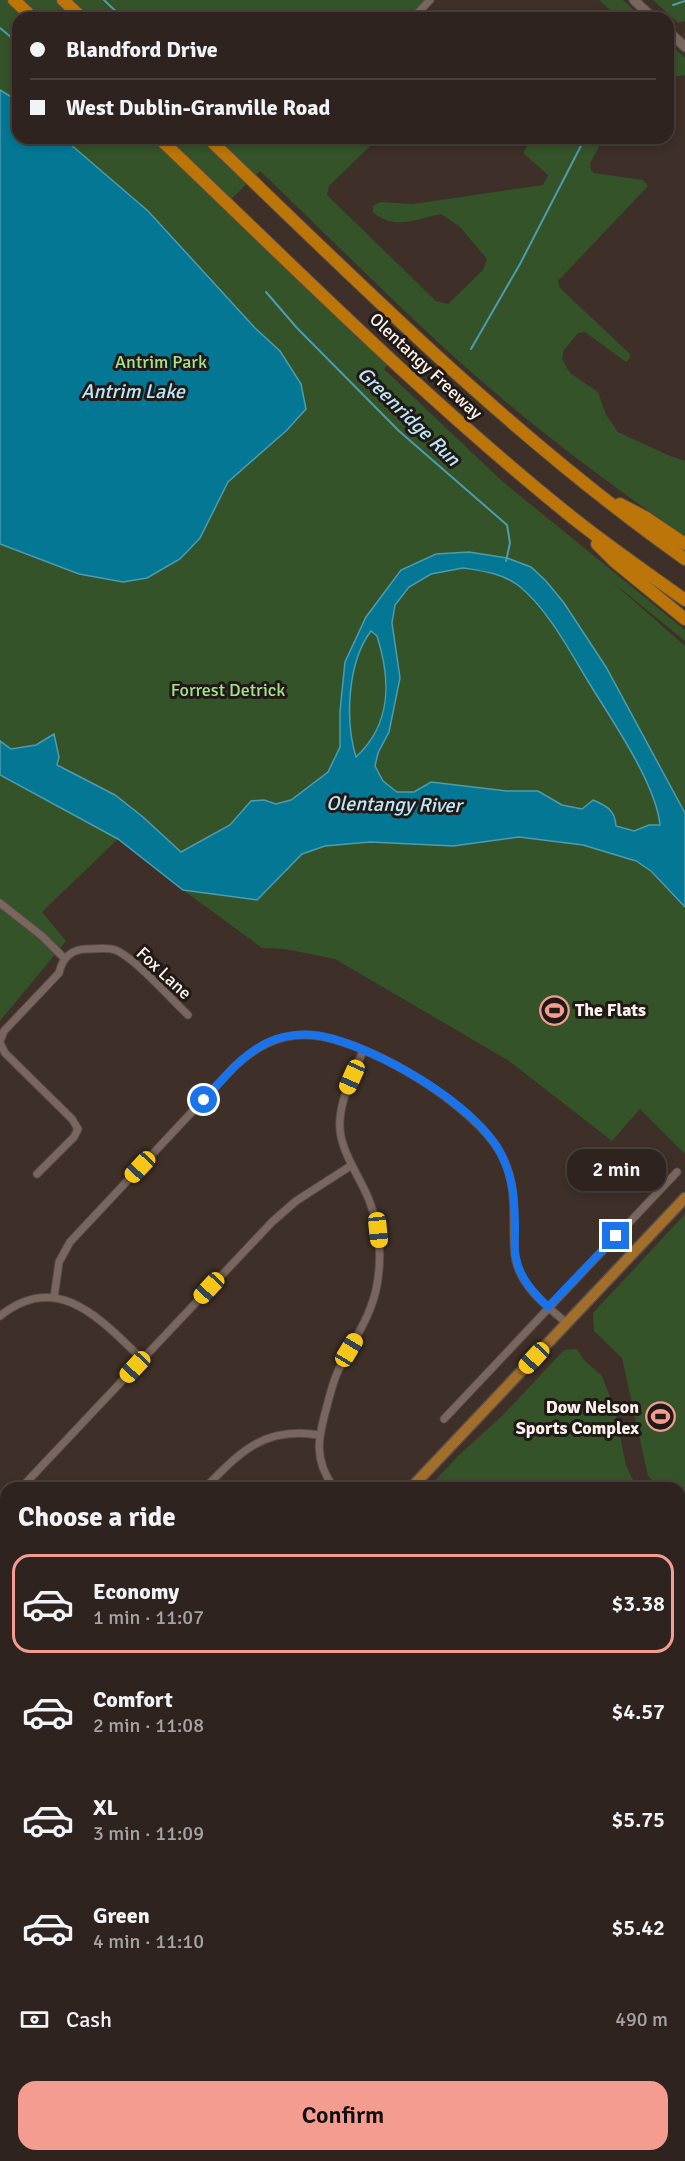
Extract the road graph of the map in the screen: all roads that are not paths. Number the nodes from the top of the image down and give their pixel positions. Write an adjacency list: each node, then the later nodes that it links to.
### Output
1 (15, 0): 5 (highway)
2 (63, 0): 6 (highway)
3 (430, 0): 7 (street)
4 (634, 0): 8 (main road)
5 (27, 12)
6 (76, 12)
7 (419, 12)
8 (647, 12)
9 (165, 144): 12 (highway, Olentangy Freeway)
10 (214, 144): 11 (highway, Olentangy Freeway)
11 (590, 489): 13 (highway); 14 (highway, Olentangy Freeway)
12 (569, 515): 15 (highway, Olentangy Freeway); 16 (highway)
13 (685, 544)
14 (685, 559)
15 (685, 600)
16 (685, 620)
17 (0, 903): 18 (street)
18 (64, 958): 19 (street, Fox Lane); 20 (street)
19 (188, 1015)
20 (0, 1042): 24 (street)
21 (363, 1051): 22 (street); 26 (street); 27 (street)
22 (352, 1165): 30 (street); 32 (street)
23 (677, 1172): 27 (street)
24 (37, 1174)
25 (685, 1198): 29 (main road)
26 (54, 1299): 28 (street); 30 (street)
27 (548, 1307): 29 (street); 31 (street)
28 (0, 1316)
29 (567, 1323): 36 (main road)
30 (142, 1359): 33 (street)
31 (444, 1419)
32 (319, 1435): 34 (street); 35 (street)
33 (27, 1482)
34 (211, 1482)
35 (330, 1482)
36 (417, 1482)

